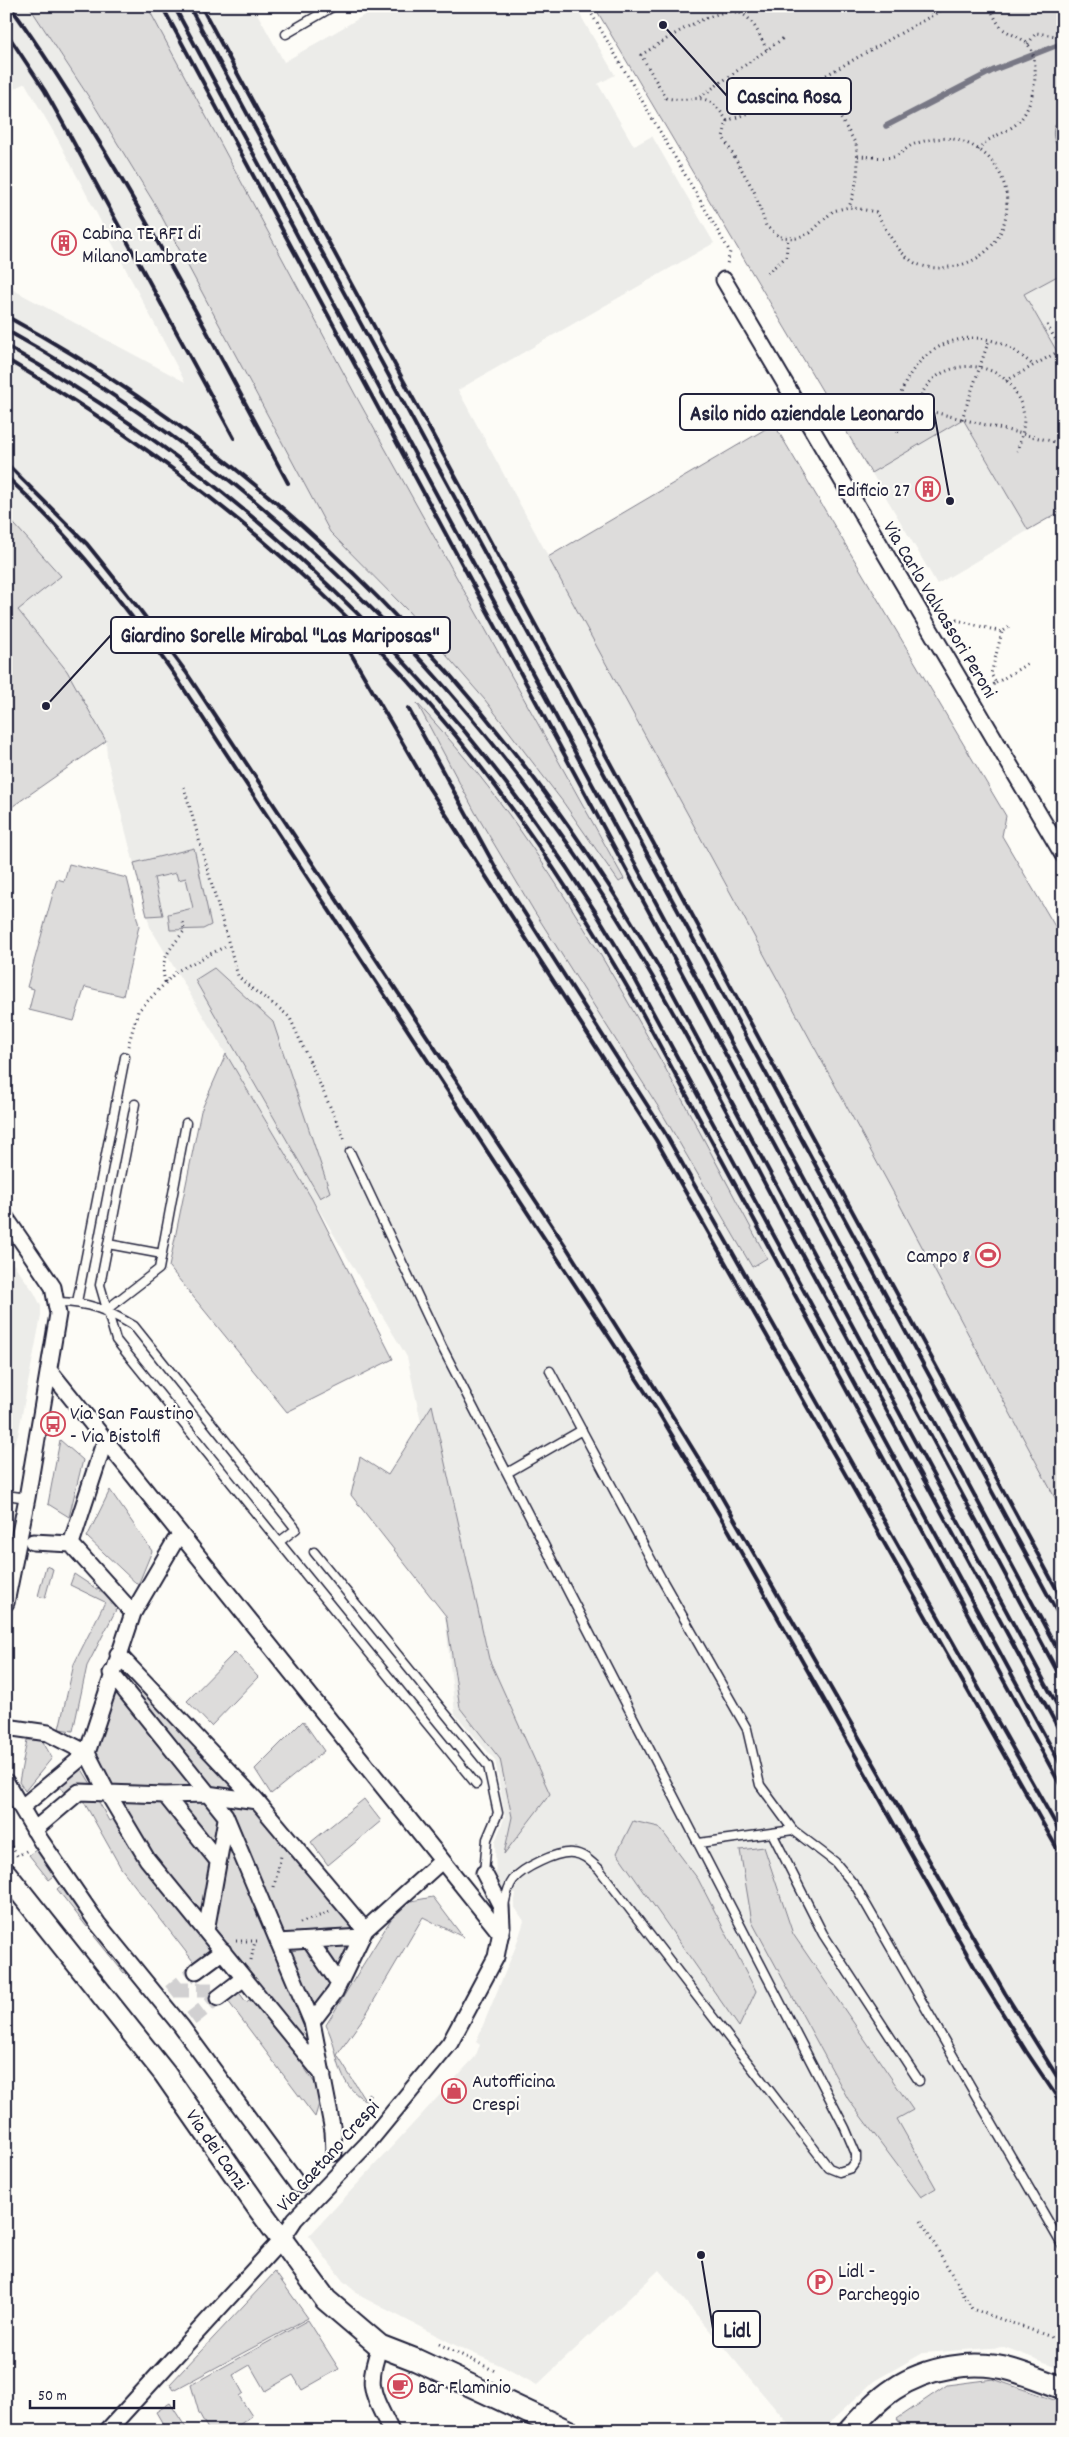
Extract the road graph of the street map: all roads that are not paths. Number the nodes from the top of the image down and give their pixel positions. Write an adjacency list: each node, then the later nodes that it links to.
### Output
1 (334, 6): 2 (lane)
2 (286, 34)
3 (724, 280): 4 (street, Via Carlo Valvassori Peroni)
4 (1063, 856)
5 (125, 1058): 13 (lane)
6 (135, 1104): 10 (lane)
7 (186, 1123): 11 (lane)
8 (350, 1152): 19 (lane)
9 (6, 1218): 12 (street)
10 (108, 1244): 11 (lane); 14 (lane)
11 (162, 1254): 14 (lane)
12 (57, 1302): 13 (lane); 15 (street)
13 (77, 1302): 14 (lane)
14 (106, 1310): 24 (lane); 24 (lane)
15 (49, 1370): 21 (street); 51 (street)
16 (550, 1371): 17 (lane)
17 (582, 1430): 19 (lane); 42 (lane)
18 (102, 1449): 25 (street)
19 (507, 1473): 44 (lane)
20 (6, 1495): 21 (lane)
21 (27, 1498): 27 (street)
22 (175, 1541): 28 (street)
23 (33, 1542): 25 (street)
24 (279, 1542): 34 (lane)
25 (71, 1544): 28 (street)
26 (314, 1552): 47 (lane)
27 (6, 1603)
28 (133, 1613): 29 (street)
29 (118, 1654): 30 (street); 38 (street)
30 (111, 1673): 32 (street); 36 (street)
31 (6, 1727): 32 (street)
32 (87, 1753): 35 (street); 39 (street)
33 (6, 1782): 39 (street)
34 (476, 1784)
35 (107, 1792): 37 (street); 41 (street); 54 (street)
36 (207, 1794): 37 (street); 38 (street); 40 (street)
37 (165, 1795): 45 (street)
38 (257, 1801): 50 (street)
39 (22, 1807): 41 (street)
40 (226, 1819): 45 (street); 52 (street)
41 (34, 1830): 63 (street)
42 (793, 1830): 43 (lane); 65 (lane)
43 (772, 1833): 44 (lane); 61 (lane)
44 (699, 1843): 49 (lane)
45 (218, 1861): 54 (street)
46 (436, 1866): 50 (street)
47 (484, 1873): 49 (street)
48 (6, 1874): 64 (street, Via dei Canzi)
49 (503, 1913): 51 (street, Via Gaetano Crespi)
50 (364, 1934): 53 (street); 57 (street)
51 (501, 1934): 64 (street, Via Gaetano Crespi)
52 (276, 1938): 53 (street); 59 (street)
53 (310, 1940): 57 (street)
54 (215, 1941): 55 (street); 56 (street)
55 (196, 1972)
56 (244, 1978): 58 (street); 60 (street)
57 (339, 1983): 59 (street)
58 (219, 1993)
59 (312, 2022): 60 (street)
60 (323, 2075): 62 (street)
61 (920, 2081)
62 (334, 2153)
63 (298, 2185)
64 (282, 2239): 66 (street, Via dei Canzi); 68 (street, Via Gaetano Crespi)
65 (1063, 2247)
66 (380, 2346): 69 (street); 70 (street, Via dei Canzi)
67 (1063, 2388): 71 (street)
68 (107, 2431)
69 (391, 2431)
70 (568, 2431)
71 (849, 2431)

